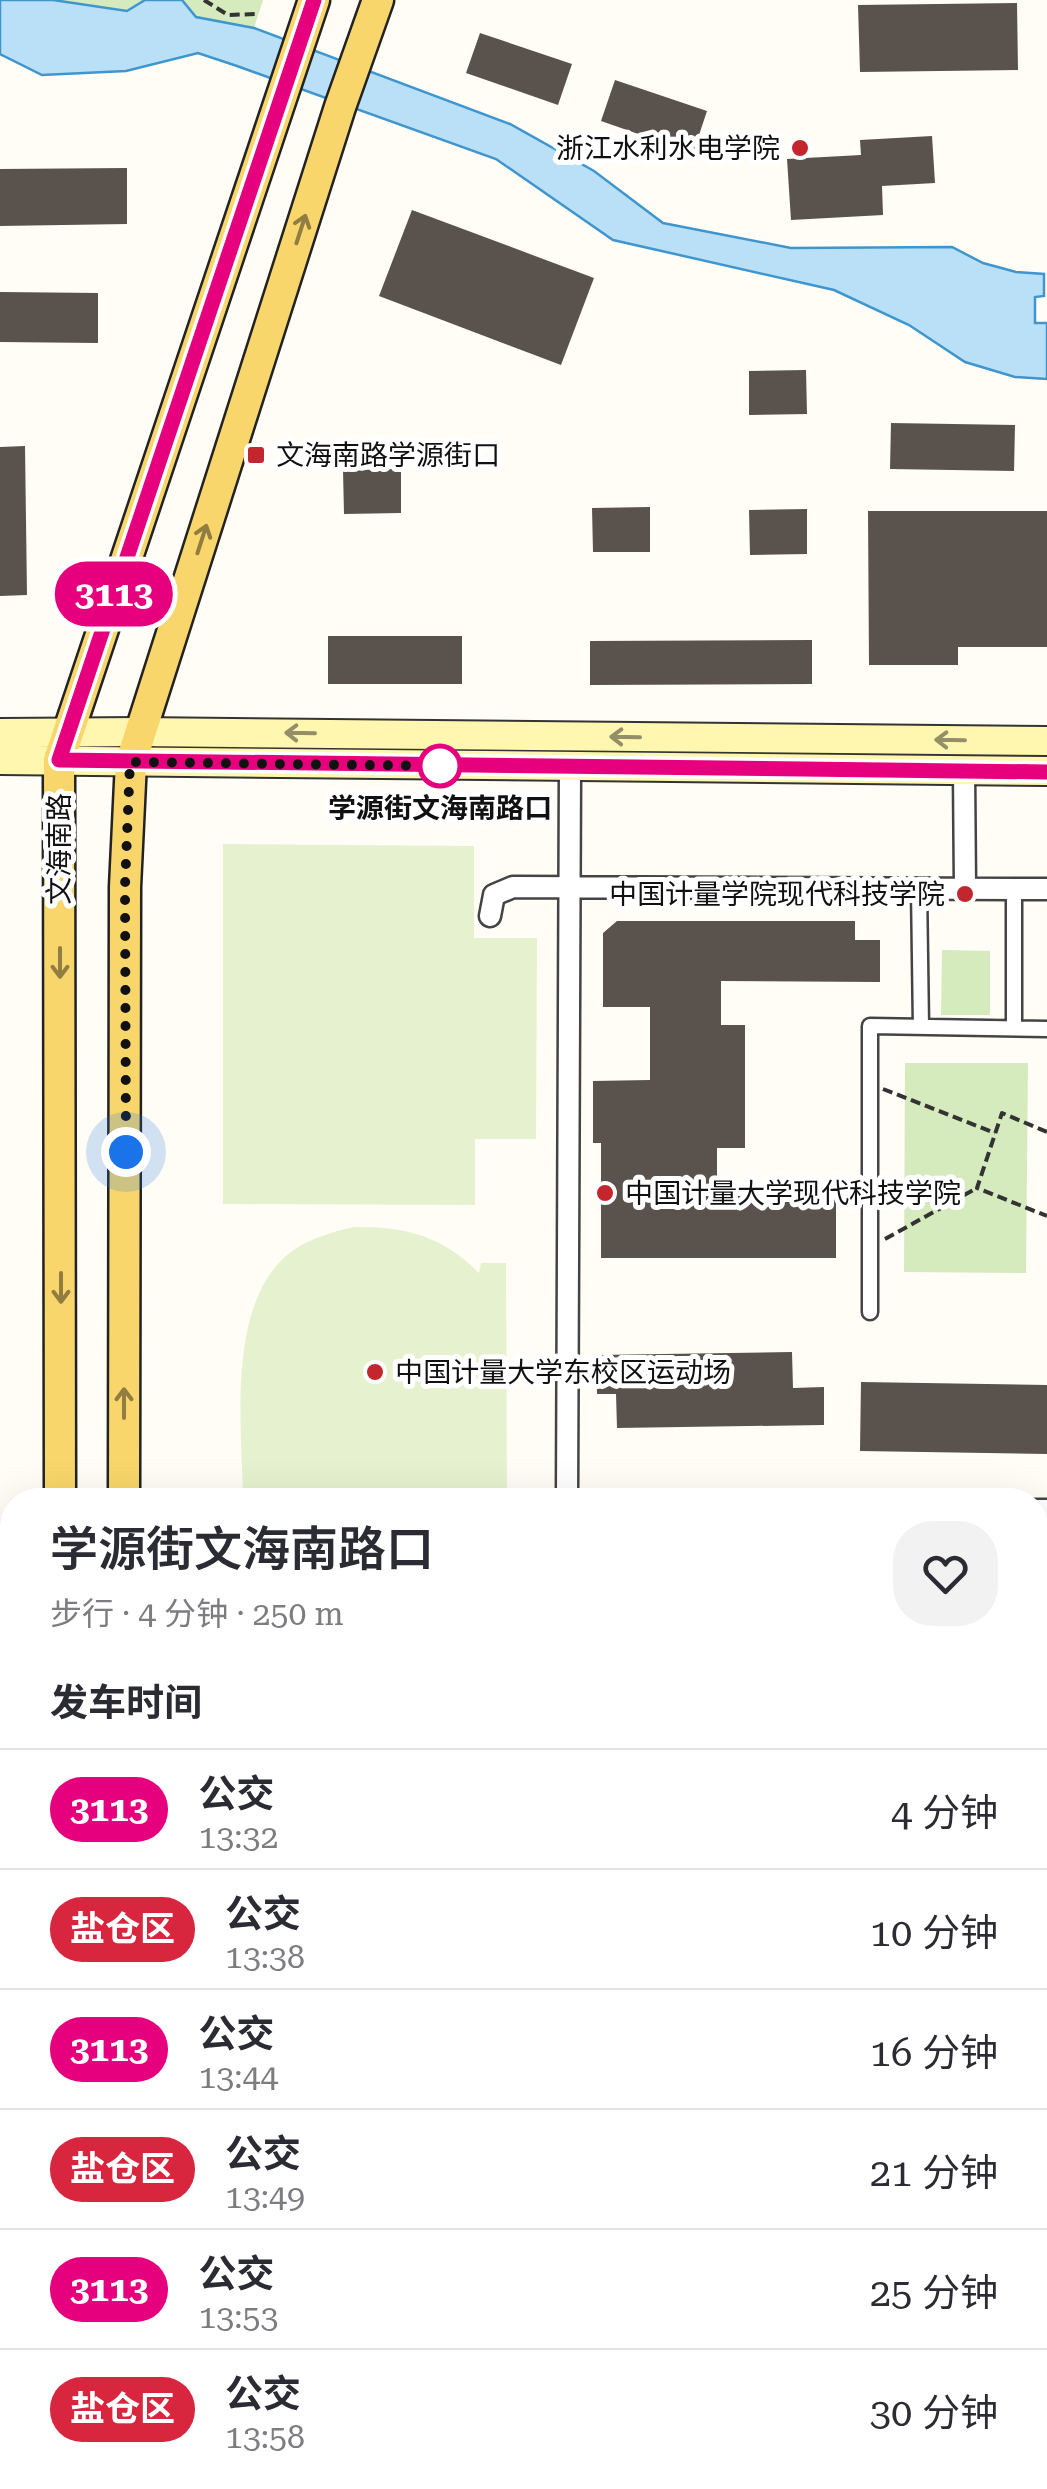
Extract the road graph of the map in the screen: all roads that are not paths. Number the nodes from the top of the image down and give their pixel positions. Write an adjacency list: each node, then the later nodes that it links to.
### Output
1 (314, 0): 6 (main road, 文海南路)
2 (378, 0): 3 (main road, one-way to 2)
3 (140, 732): 5 (main road, one-way to 3); 6 (main road); 8 (main road)
4 (0, 734): 6 (main road)
5 (1047, 741)
6 (64, 746): 7 (main road); 8 (main road); 22 (main road, 文海南路, one-way to 22)
7 (0, 760)
8 (130, 762): 9 (main road); 23 (main road, one-way to 8)
9 (570, 768): 10 (main road); 12 (street)
10 (964, 772): 11 (main road); 14 (street)
11 (1047, 772)
12 (570, 886): 13 (street); 17 (street); 24 (street)
13 (920, 888): 14 (street); 18 (street)
14 (965, 888): 15 (street)
15 (1014, 889): 16 (street); 19 (street)
16 (1047, 889)
17 (490, 916)
18 (921, 1027): 19 (street); 21 (street)
19 (1014, 1028): 20 (street)
20 (1047, 1029)
21 (870, 1312)
22 (60, 1488)
23 (124, 1488)
24 (567, 1488)

